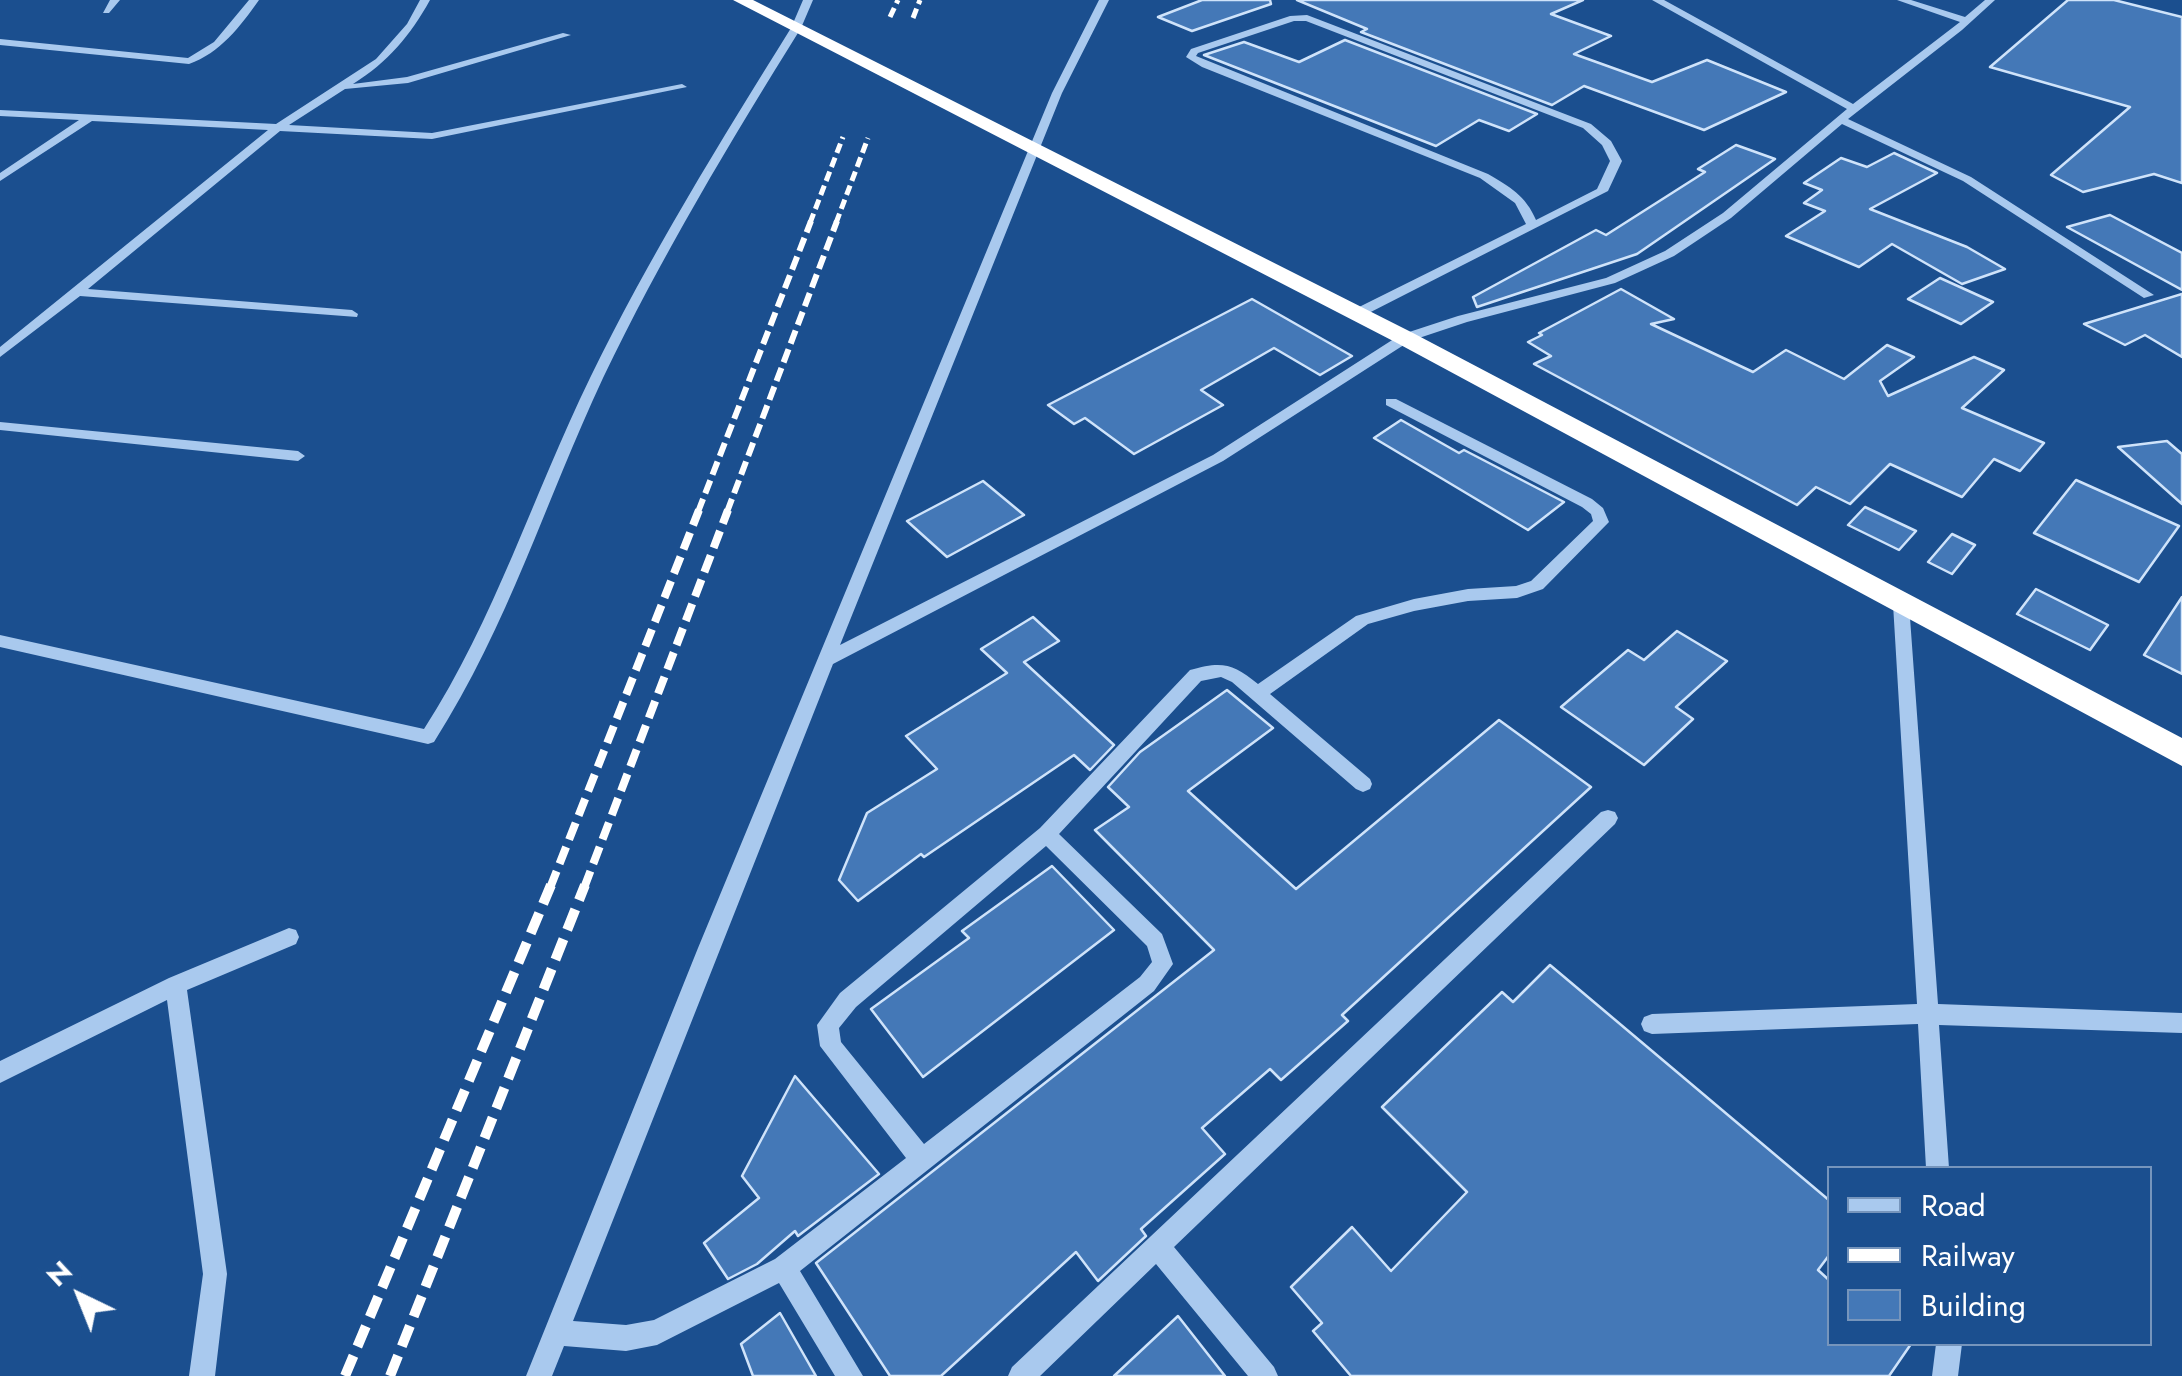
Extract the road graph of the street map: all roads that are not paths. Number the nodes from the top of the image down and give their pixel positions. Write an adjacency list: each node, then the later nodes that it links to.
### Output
1 (115, 0): 10 (street)
2 (254, 0): 14 (street)
3 (425, 0): 16 (street)
4 (741, 0): 12 (highway)
5 (808, 0): 12 (street)
6 (1104, 0): 22 (street)
7 (1657, 0): 17 (street)
8 (1902, 0): 11 (street)
9 (1990, 0): 11 (street)
10 (106, 11)
11 (1967, 21): 17 (street)
12 (796, 28): 22 (highway); 35 (street)
13 (566, 36): 16 (street)
14 (0, 42)
15 (682, 86): 21 (street)
16 (339, 89): 21 (street)
17 (1854, 109): 20 (street)
18 (0, 113): 19 (street)
19 (88, 119): 21 (street); 23 (street)
20 (1843, 121): 26 (street); 29 (street)
21 (280, 126): 25 (street)
22 (1036, 150): 28 (highway); 36 (street)
23 (0, 178)
24 (1531, 223): 24 (street); 28 (street)
25 (80, 292): 27 (street); 30 (street)
26 (2148, 294)
27 (352, 314)
28 (1356, 314): 29 (highway)
29 (1405, 338): 34 (highway); 36 (street)
30 (0, 353)
31 (1391, 402): 37 (street)
32 (0, 426): 33 (street)
33 (298, 456)
34 (1901, 604): 38 (highway); 44 (street)
35 (0, 642)
36 (827, 659): 52 (street)
37 (1258, 694): 39 (street); 41 (street)
38 (2182, 753)
39 (1364, 784)
40 (1608, 818): 50 (street)
41 (1047, 834): 48 (street); 48 (street)
42 (289, 937): 43 (street)
43 (176, 985): 47 (street); 54 (street)
44 (1926, 1014): 45 (street); 46 (street); 49 (street)
45 (2182, 1023)
46 (1652, 1024)
47 (0, 1072)
48 (920, 1159): 51 (street)
49 (1938, 1166)
50 (1157, 1246): 57 (street); 58 (street)
51 (784, 1268): 52 (street); 56 (street)
52 (558, 1333): 55 (street)
53 (1949, 1346): 59 (street)
54 (202, 1376)
55 (539, 1376)
56 (850, 1376)
57 (1021, 1376)
58 (1265, 1376)
59 (1945, 1376)

